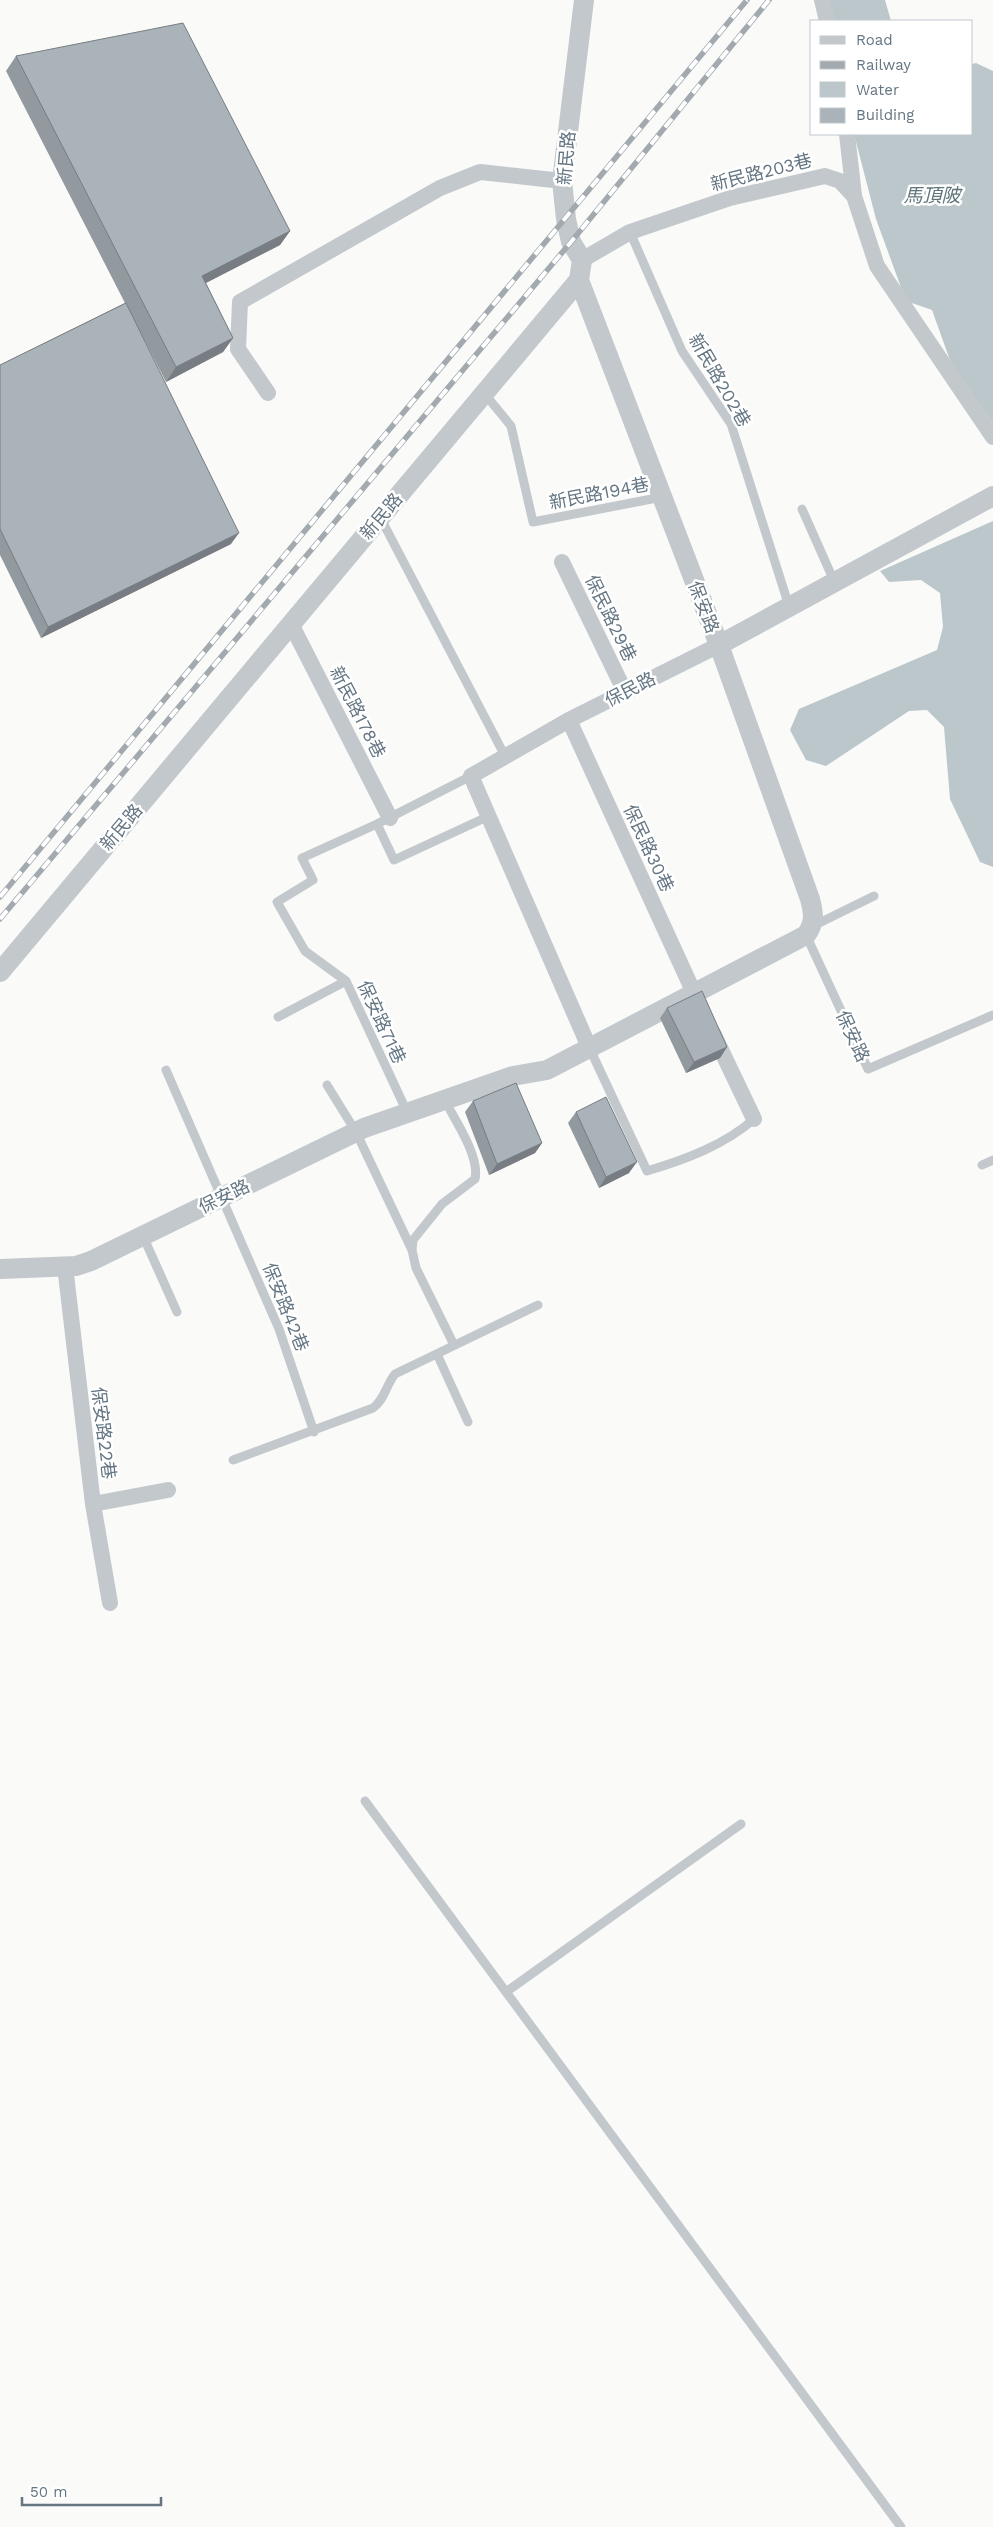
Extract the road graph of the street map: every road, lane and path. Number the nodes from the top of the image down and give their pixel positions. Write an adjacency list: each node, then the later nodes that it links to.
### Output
1 (584, 0): 5 (street, 新民路)
2 (822, 0): 3 (street)
3 (827, 20)
4 (847, 135): 6 (street)
5 (562, 181): 8 (street, 新民路); 10 (street)
6 (854, 196): 7 (street, 新民路203巷); 12 (street, 新民路203巷)
7 (630, 232): 8 (street, 新民路203巷); 19 (lane, 新民路202巷)
8 (582, 260): 9 (street)
9 (579, 280): 11 (street, 新民路); 14 (street, 保安路)
10 (268, 393)
11 (484, 393): 14 (lane, 新民路194巷); 16 (street, 新民路)
12 (993, 437)
13 (993, 496): 18 (street, 保民路)
14 (662, 497): 21 (street, 保安路)
15 (802, 509): 18 (lane)
16 (380, 517): 20 (street, 新民路); 24 (lane)
17 (562, 562): 22 (street, 保民路29巷)
18 (834, 580): 19 (street, 保民路)
19 (789, 606): 21 (street, 保民路)
20 (291, 624): 27 (street, 新民路178巷); 30 (street, 新民路)
21 (719, 645): 22 (street, 保民路); 29 (street, 保安路)
22 (625, 692): 23 (street, 保民路)
23 (569, 720): 24 (street, 保民路); 32 (street, 保民路30巷)
24 (504, 756): 25 (street)
25 (471, 776): 26 (street); 27 (lane)
26 (489, 816): 27 (lane); 35 (street)
27 (384, 821): 31 (lane, 保安路71巷)
28 (874, 896): 29 (lane)
29 (809, 931): 32 (street, 保安路); 33 (lane, 保安路)
30 (0, 972)
31 (346, 981): 34 (lane); 39 (lane, 保安路71巷)
32 (694, 993): 35 (street, 保安路); 40 (street)
33 (993, 1015)
34 (278, 1017)
35 (589, 1047): 38 (street, 保安路); 40 (lane)
36 (166, 1070): 44 (lane, 保安路42巷)
37 (327, 1085): 41 (lane)
38 (444, 1098): 39 (street, 保安路); 46 (lane)
39 (407, 1112): 41 (street, 保安路)
40 (754, 1119)
41 (356, 1132): 44 (street, 保安路); 46 (lane)
42 (993, 1160): 43 (lane)
43 (982, 1165)
44 (221, 1197): 45 (street, 保安路); 54 (lane, 保安路42巷)
45 (143, 1236): 47 (street, 保安路); 50 (lane)
46 (412, 1250): 51 (lane)
47 (65, 1266): 48 (street, 保安路); 57 (street, 保安路22巷)
48 (0, 1269)
49 (538, 1305): 51 (lane)
50 (177, 1312)
51 (454, 1346): 52 (lane)
52 (437, 1354): 53 (lane); 54 (lane)
53 (468, 1422)
54 (314, 1432): 55 (lane)
55 (233, 1460)
56 (168, 1490): 57 (street)
57 (93, 1504): 58 (street, 保安路22巷)
58 (110, 1603)
59 (365, 1801): 61 (lane)
60 (741, 1824): 61 (lane)
61 (506, 1992): 62 (lane)
62 (901, 2527)

